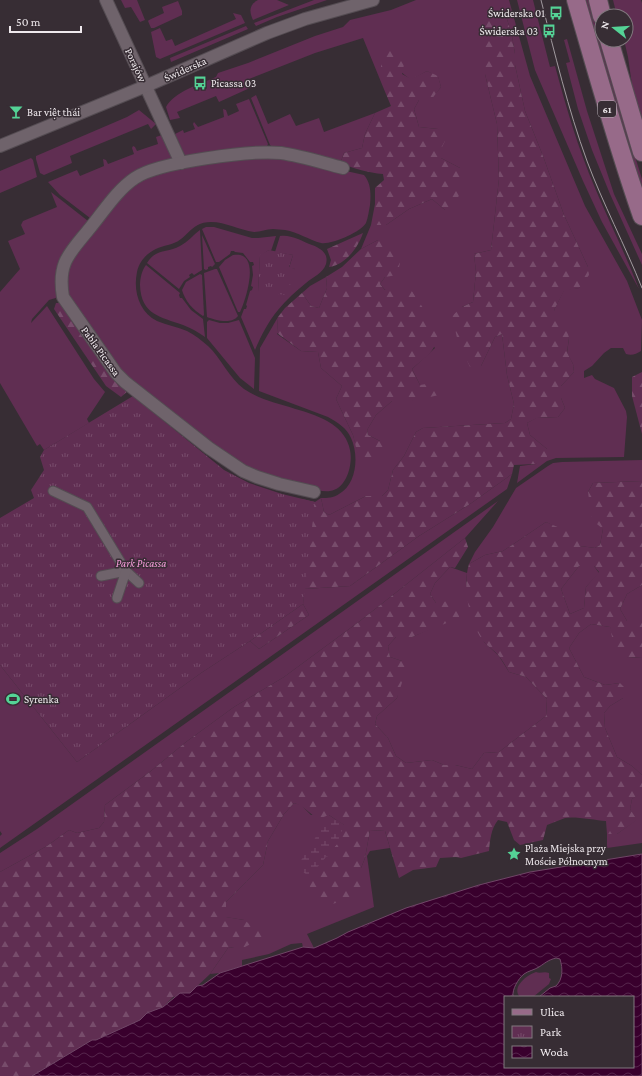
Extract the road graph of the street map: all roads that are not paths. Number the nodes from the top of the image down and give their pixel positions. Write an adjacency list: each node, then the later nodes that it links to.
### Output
1 (106, 0): 5 (street, Porajów)
2 (373, 0): 5 (street, Świderska)
3 (576, 0): 10 (main road, 61)
4 (610, 48): 7 (main road, 61)
5 (146, 86): 6 (street, Świderska); 8 (street)
6 (0, 146)
7 (642, 152)
8 (181, 163): 9 (street, Pabla Picassa); 12 (street, Pabla Picassa)
9 (343, 168)
10 (642, 216)
11 (53, 491): 13 (street)
12 (314, 492)
13 (129, 572): 14 (street); 15 (street); 16 (street)
14 (101, 576)
15 (139, 583)
16 (117, 598)

